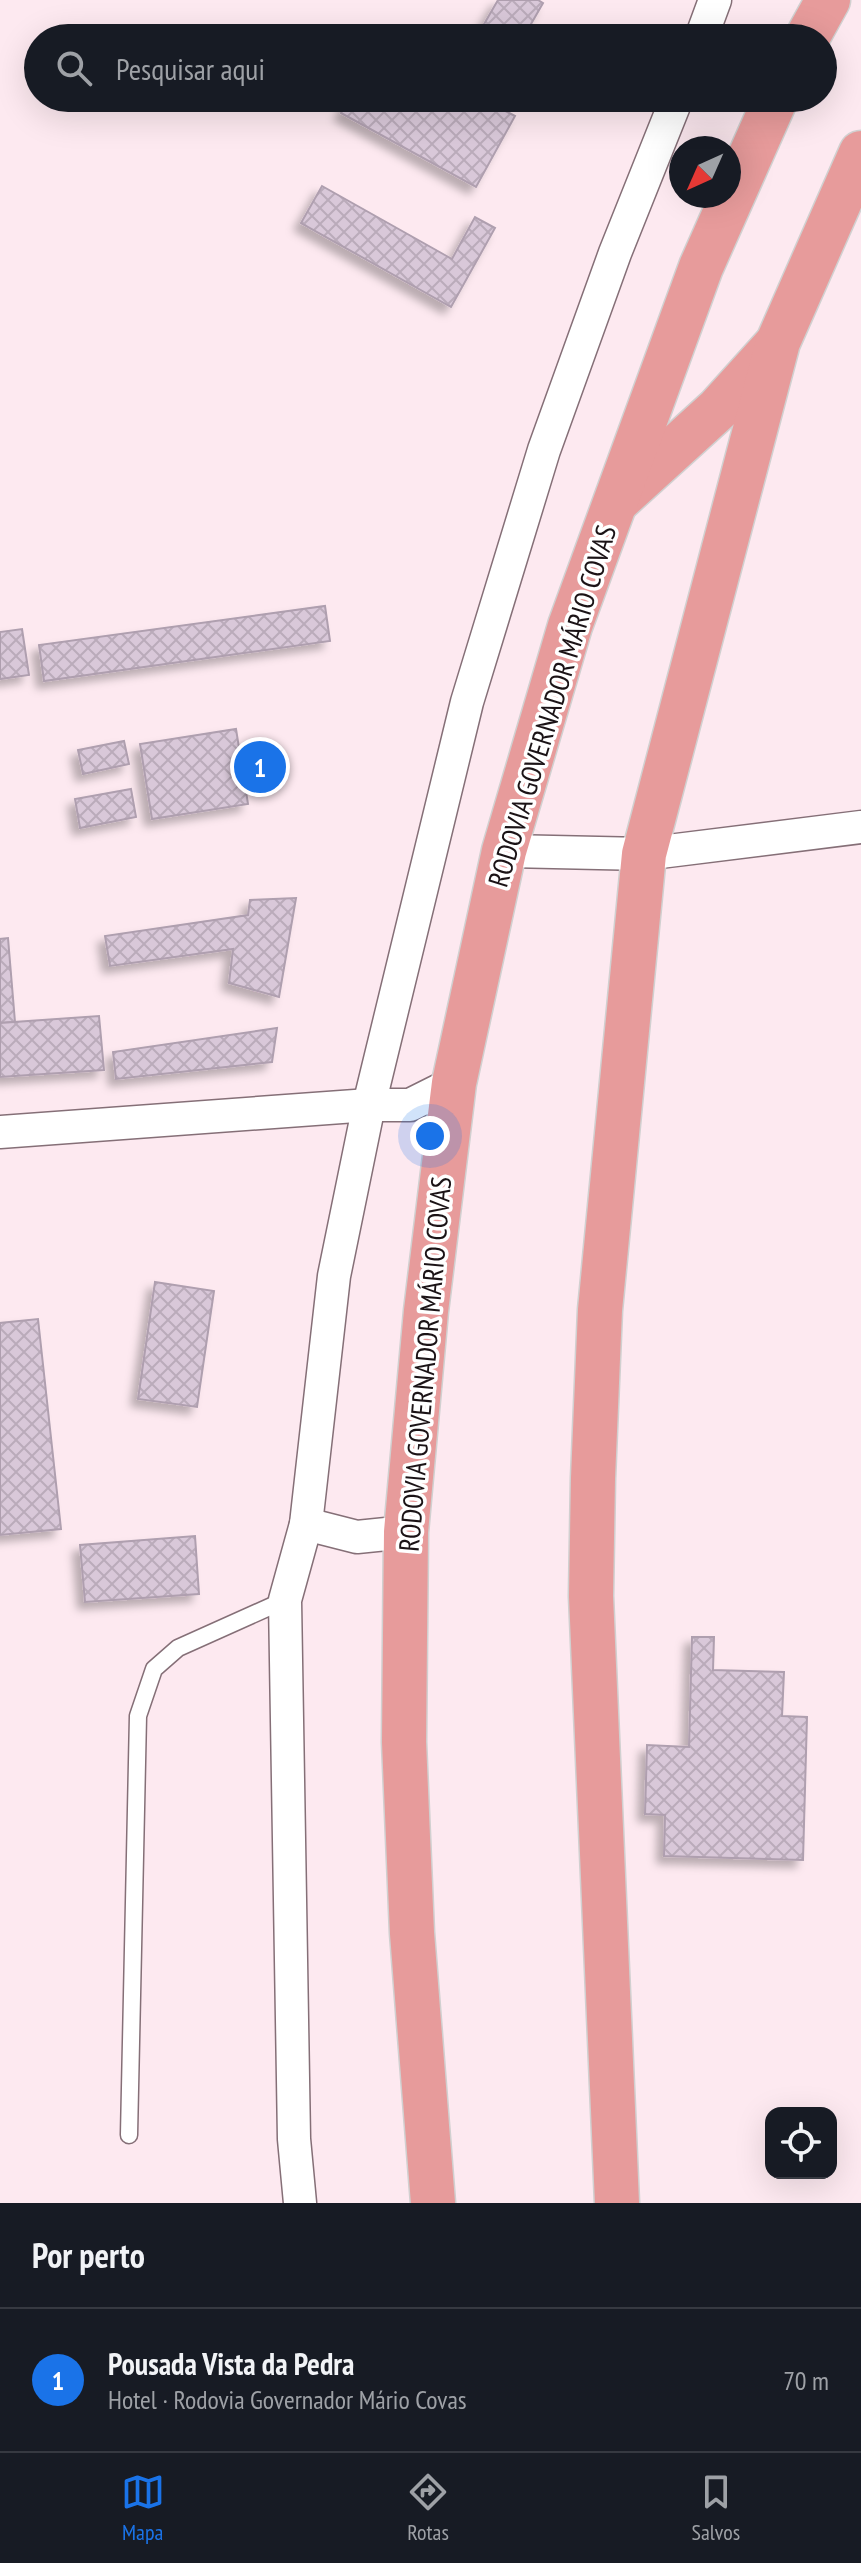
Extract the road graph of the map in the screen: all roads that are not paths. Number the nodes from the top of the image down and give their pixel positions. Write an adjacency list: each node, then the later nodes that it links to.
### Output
1 (715, 0): 3 (street)
2 (828, 0): 4 (highway)
3 (706, 24)
4 (815, 24)
5 (671, 112): 14 (street)
6 (770, 112): 9 (highway, RODOVIA GOVERNADOR MÁRIO COVAS)
7 (861, 153): 8 (highway)
8 (778, 342): 9 (highway); 12 (highway)
9 (613, 504): 11 (highway, RODOVIA GOVERNADOR MÁRIO COVAS)
10 (861, 827): 12 (street)
11 (504, 851): 12 (street); 13 (highway, RODOVIA GOVERNADOR MÁRIO COVAS)
12 (644, 854): 22 (highway)
13 (454, 1083): 14 (street); 17 (highway, RODOVIA GOVERNADOR MÁRIO COVAS)
14 (369, 1105): 15 (street); 16 (street)
15 (0, 1132)
16 (306, 1524): 17 (street); 18 (street)
17 (406, 1532): 21 (highway, RODOVIA GOVERNADOR MÁRIO COVAS)
18 (285, 1600): 19 (lane); 20 (street)
19 (129, 2135)
20 (300, 2203)
21 (433, 2203)
22 (617, 2203)

